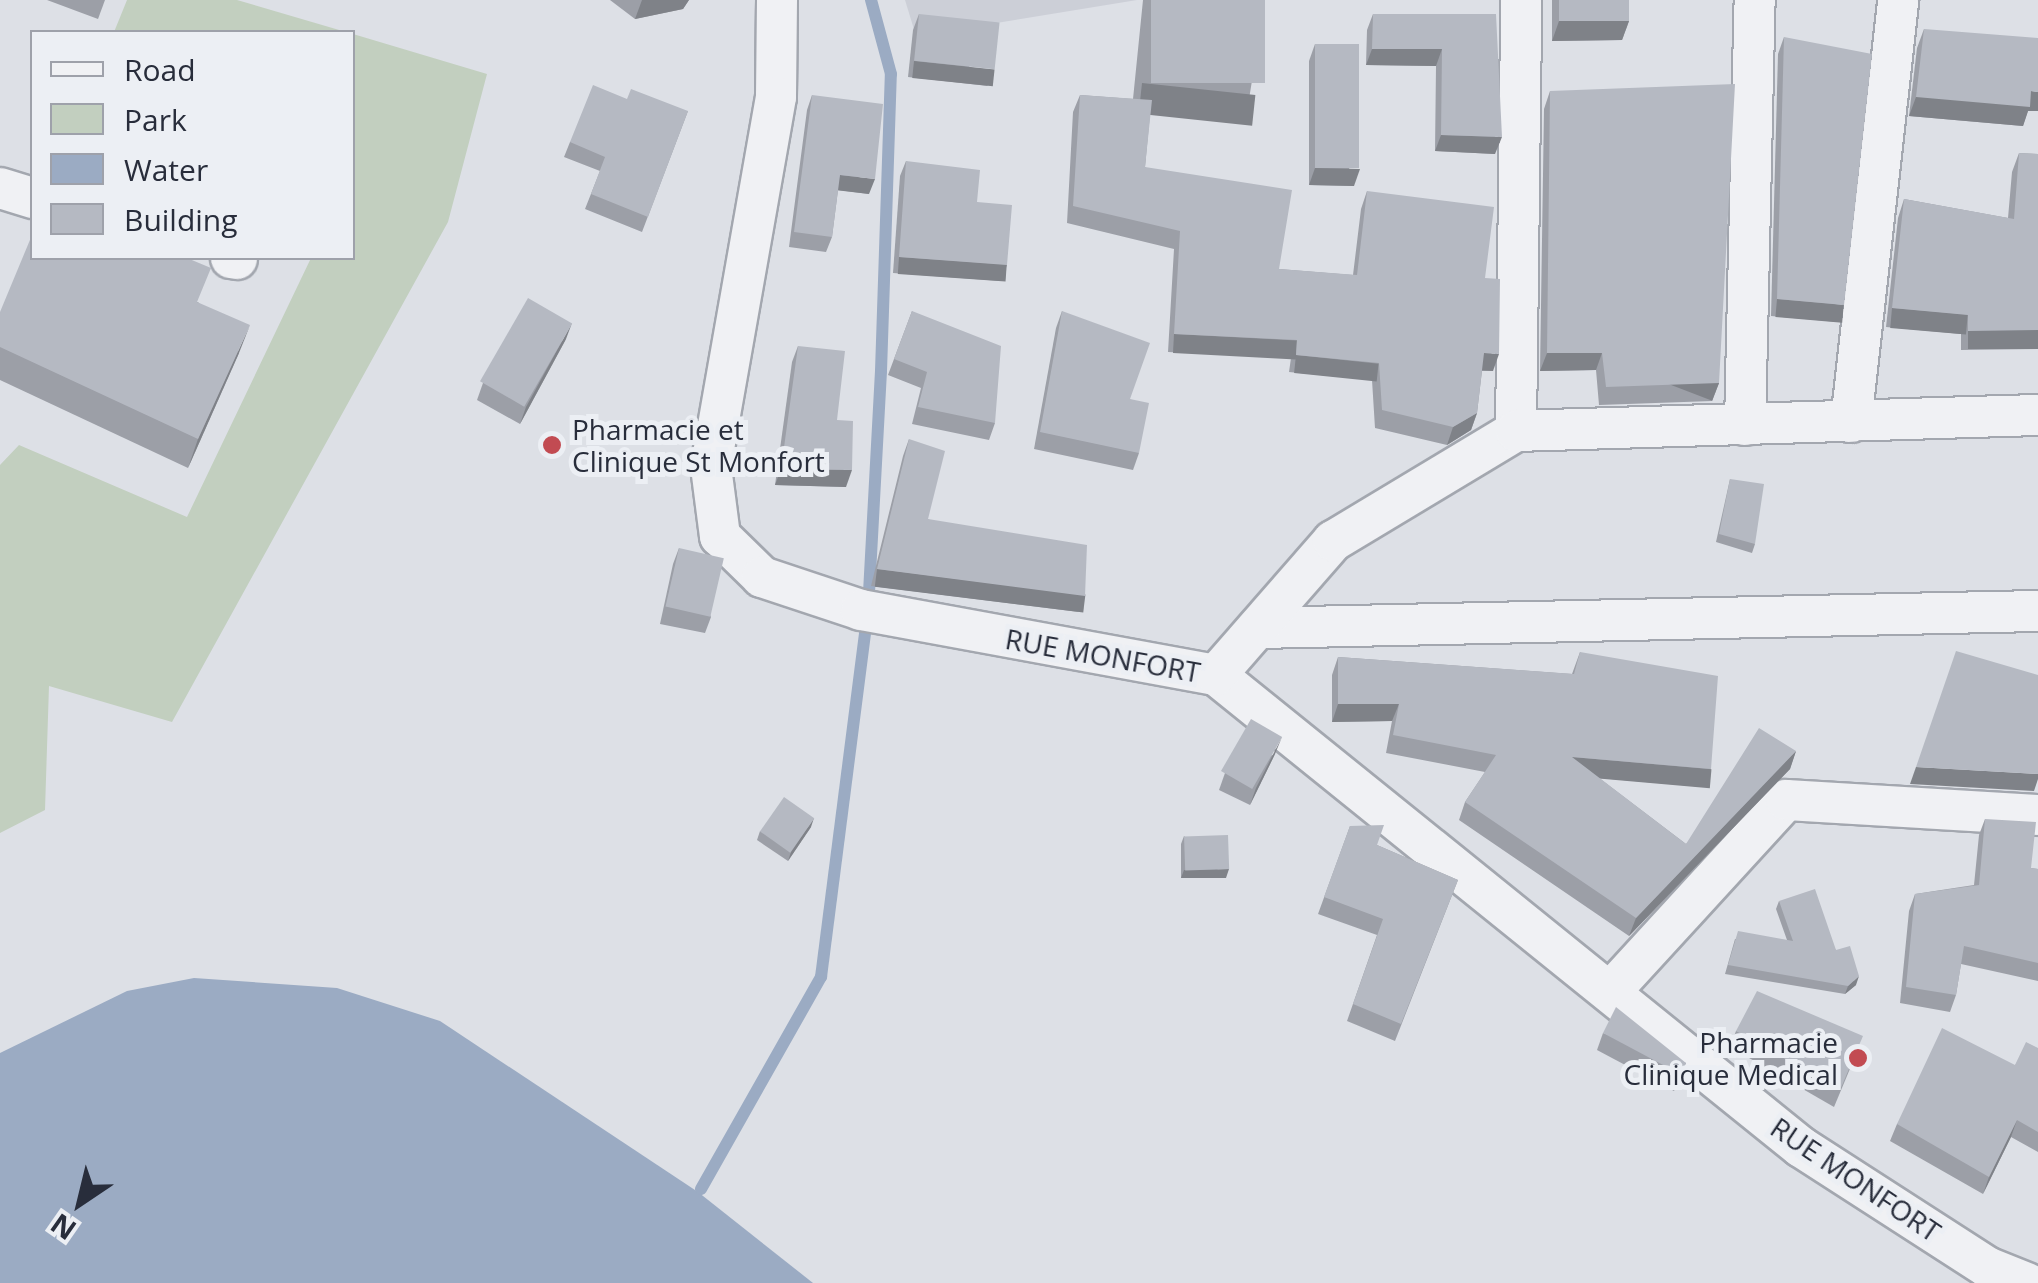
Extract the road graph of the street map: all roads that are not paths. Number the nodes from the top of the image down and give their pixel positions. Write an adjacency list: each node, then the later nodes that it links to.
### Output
1 (777, 0): 13 (street, RUE MONFORT)
2 (1521, 0): 10 (street)
3 (1755, 0): 9 (street)
4 (1898, 0): 8 (street)
5 (0, 188): 6 (street)
6 (30, 197)
7 (2038, 415): 8 (street)
8 (1851, 422): 9 (street)
9 (1745, 425): 10 (street)
10 (1516, 431): 12 (street)
11 (2038, 611): 12 (street)
12 (1258, 628): 13 (street)
13 (1216, 676): 15 (street, RUE MONFORT)
14 (2038, 815): 15 (street)
15 (1611, 991): 16 (street, RUE MONFORT)
16 (2027, 1283)

